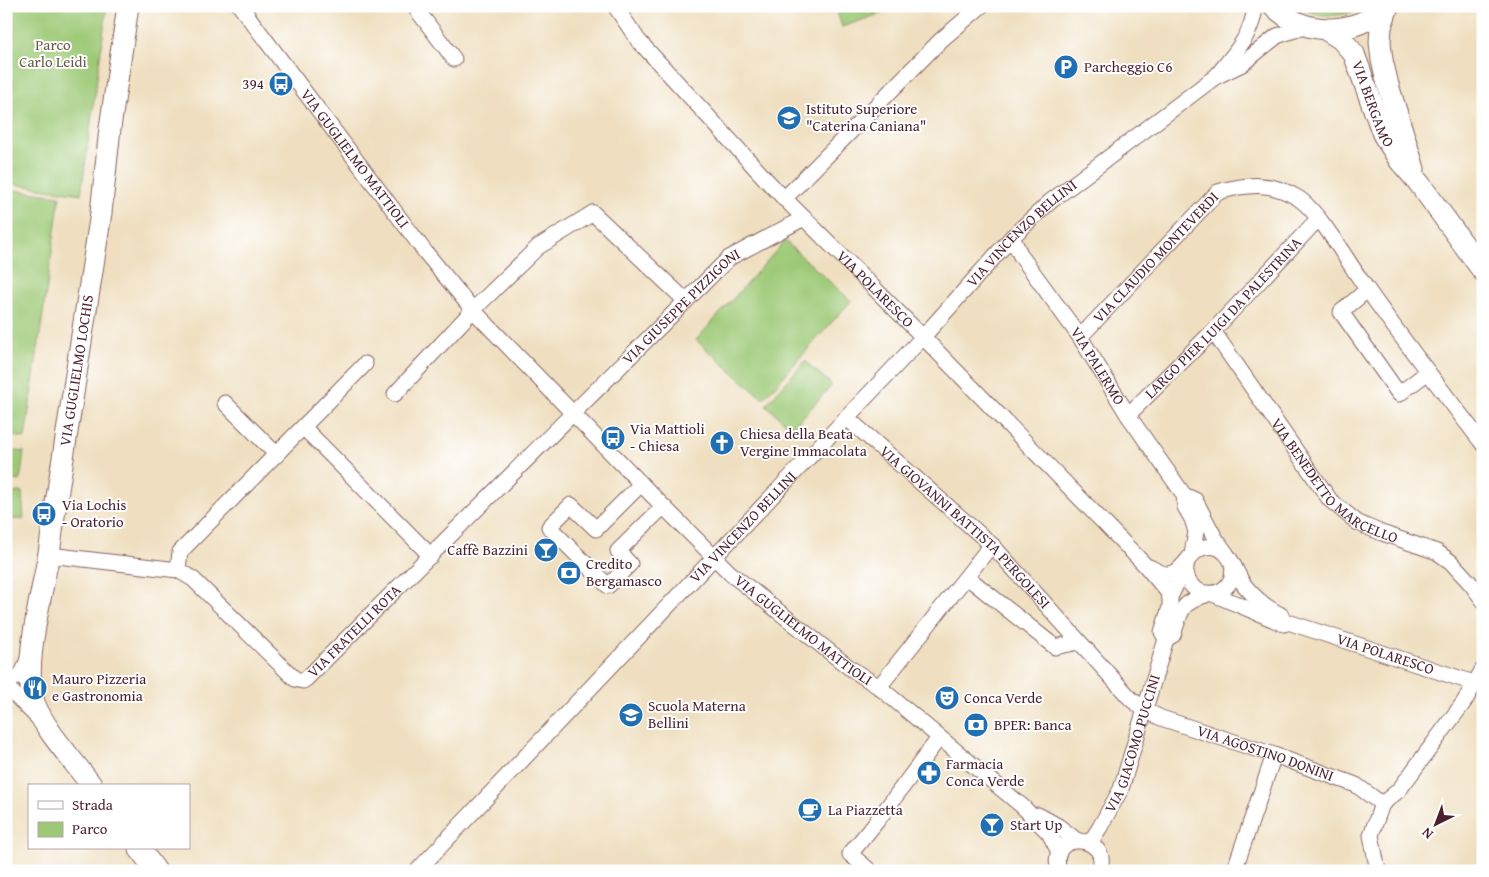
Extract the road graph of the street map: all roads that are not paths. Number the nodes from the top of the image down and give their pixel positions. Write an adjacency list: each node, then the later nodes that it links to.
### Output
1 (128, 6): 38 (street, VIA GUGLIELMO LOCHIS)
2 (240, 6): 20 (street, VIA GUGLIELMO MATTIOLI)
3 (414, 6): 10 (street)
4 (615, 6): 13 (street, VIA POLARESCO)
5 (981, 6): 13 (street)
6 (1255, 6): 11 (street, VIA VINCENZO BELLINI)
7 (1274, 6): 9 (street, VIA BERGAMO)
8 (1387, 6): 9 (street); 12 (street, VIA BERGAMO)
9 (1316, 28): 11 (street, VIA VINCENZO BELLINI); 12 (street, VIA BERGAMO)
10 (454, 59)
11 (1215, 77): 16 (street, VIA VINCENZO BELLINI)
12 (1419, 183): 17 (street, VIA BERGAMO)
13 (784, 199): 14 (street, VIA POLARESCO)
14 (804, 218): 19 (street, VIA GIUSEPPE PIZZIGONI); 22 (street, VIA POLARESCO)
15 (1318, 219): 18 (street, VIA CLAUDIO MONTEVERDI); 21 (street, LARGO PIER LUIGI DA PALESTRINA); 23 (street, VIA CLAUDIO MONTEVERDI)
16 (1012, 237): 22 (street, VIA VINCENZO BELLINI); 23 (street, VIA PALERMO)
17 (1483, 271)
18 (1367, 290): 25 (street, VIA CLAUDIO MONTEVERDI); 25 (street)
19 (686, 301): 20 (street); 28 (street, VIA GIUSEPPE PIZZIGONI)
20 (473, 310): 26 (street); 28 (street, VIA GUGLIELMO MATTIOLI)
21 (1213, 331): 29 (street, LARGO PIER LUIGI DA PALESTRINA); 48 (street, VIA BENEDETTO MARCELLO)
22 (923, 337): 30 (street, VIA VINCENZO BELLINI); 43 (street, VIA POLARESCO)
23 (1080, 337): 29 (street, VIA PALERMO)
24 (365, 364): 31 (street)
25 (1428, 372): 32 (street, VIA CLAUDIO MONTEVERDI)
26 (395, 394)
27 (225, 403): 33 (street)
28 (574, 413): 34 (street, VIA GUGLIELMO MATTIOLI); 39 (street, VIA FRATELLI ROTA)
29 (1128, 414): 35 (street, VIA PALERMO)
30 (847, 418): 37 (street, VIA GIOVANNI BATTISTA PERGOLESI); 40 (street, VIA VINCENZO BELLINI)
31 (304, 428): 33 (street); 39 (street)
32 (1483, 444)
33 (277, 455): 44 (street)
34 (641, 484): 36 (street, VIA GUGLIELMO MATTIOLI); 36 (street)
35 (1184, 495): 41 (street, VIA PALERMO); 42 (street, VIA PALERMO)
36 (663, 507): 40 (street, VIA GUGLIELMO MATTIOLI)
37 (993, 546): 45 (street); 51 (street, VIA GIOVANNI BATTISTA PERGOLESI)
38 (49, 556): 44 (street, VIA FRATELLI ROTA); 52 (street, VIA GUGLIELMO LOCHIS)
39 (432, 556): 44 (street, VIA FRATELLI ROTA)
40 (714, 558): 57 (street, VIA GUGLIELMO MATTIOLI); 69 (street, VIA VINCENZO BELLINI)
41 (1229, 558): 42 (street, VIA POLARESCO); 46 (street); 49 (street, VIA POLARESCO)
42 (1189, 559): 43 (street, VIA POLARESCO); 46 (street, VIA POLARESCO); 47 (street)
43 (1145, 565): 47 (street, VIA POLARESCO)
44 (178, 570)
45 (967, 577): 51 (street, VIA GIOVANNI BATTISTA PERGOLESI); 57 (street)
46 (1210, 594): 49 (street, VIA POLARESCO); 50 (street, VIA GIACOMO PUCCINI)
47 (1170, 597): 50 (street, VIA GIACOMO PUCCINI)
48 (1483, 600)
49 (1288, 622): 55 (street, VIA POLARESCO)
50 (1166, 639): 58 (street, VIA GIACOMO PUCCINI)
51 (1079, 642): 58 (street, VIA GIOVANNI BATTISTA PERGOLESI)
52 (32, 648): 54 (street); 59 (street, VIA GUGLIELMO LOCHIS)
53 (1483, 669): 55 (street)
54 (6, 678)
55 (1479, 685): 63 (street)
56 (6, 686): 59 (street)
57 (879, 687): 60 (street, VIA GUGLIELMO MATTIOLI)
58 (1145, 710): 61 (street, VIA AGOSTINO DONINI); 65 (street, VIA GIACOMO PUCCINI)
59 (52, 732): 62 (street, VIA GUGLIELMO LOCHIS)
60 (939, 738): 64 (street, VIA GUGLIELMO MATTIOLI); 70 (street)
61 (1274, 755): 63 (street, VIA AGOSTINO DONINI); 72 (street)
62 (91, 784)
63 (1382, 804): 73 (street)
64 (1022, 806): 65 (street, VIA GUGLIELMO MATTIOLI); 67 (street, VIA GUGLIELMO MATTIOLI)
65 (1083, 842): 67 (street, VIA GIACOMO PUCCINI); 71 (street)
66 (141, 850): 68 (street)
67 (1056, 864)
68 (156, 871)
69 (417, 871)
70 (870, 871)
71 (1099, 871)
72 (1234, 871)
73 (1378, 871)

